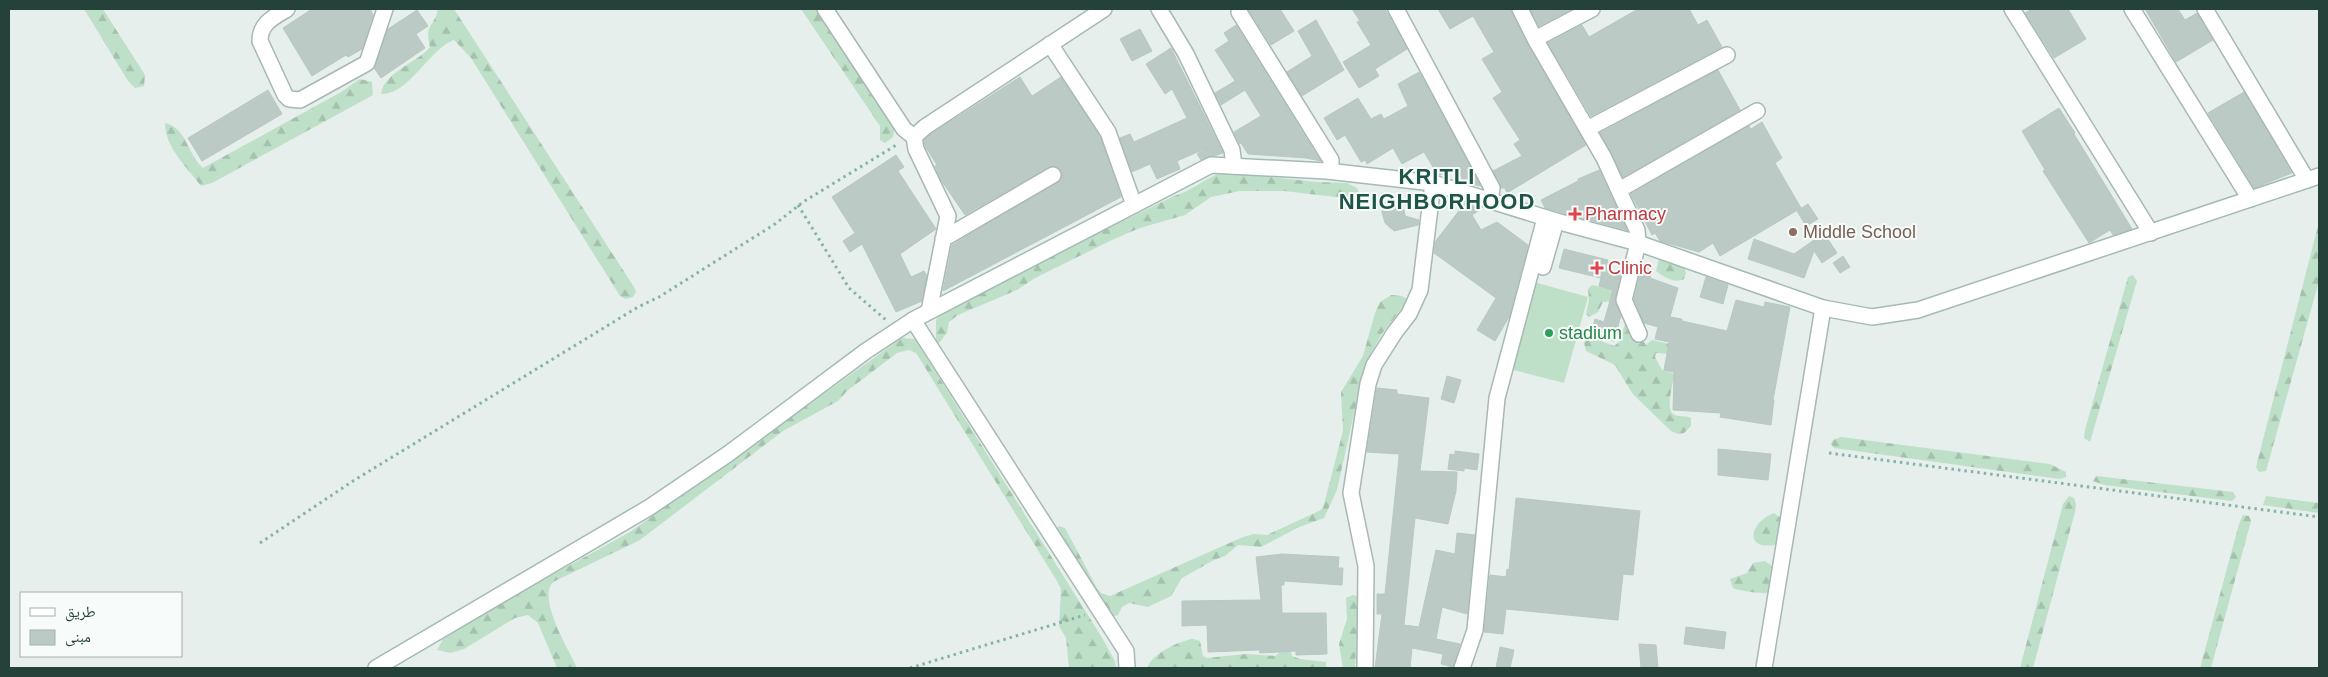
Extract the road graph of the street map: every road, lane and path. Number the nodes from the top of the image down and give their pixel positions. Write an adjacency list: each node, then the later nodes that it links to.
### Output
1 (288, 9): 2 (street)
2 (385, 9)
3 (825, 9): 18 (street)
4 (1104, 9): 14 (street)
5 (1159, 9): 19 (street)
6 (1396, 9): 26 (street)
7 (1520, 9): 13 (street)
8 (1592, 9): 13 (street)
9 (2012, 9): 30 (street)
10 (2132, 9): 25 (street)
11 (2205, 9): 22 (street)
12 (1239, 12): 20 (street)
13 (1535, 39): 17 (street)
14 (1050, 44): 18 (street); 28 (street)
15 (1727, 55): 17 (street)
16 (1757, 111): 24 (street)
17 (1587, 130): 24 (street)
18 (914, 137): 27 (path); 31 (street)
19 (1234, 166): 20 (street); 28 (street)
20 (1331, 171): 23 (street)
21 (1053, 175): 31 (street)
22 (2313, 178): 25 (street)
23 (1433, 183): 26 (street); 45 (street)
24 (1619, 190): 32 (street)
25 (2250, 199): 30 (street)
26 (1490, 201): 29 (street)
27 (798, 205): 36 (path); 40 (path)
28 (1134, 205): 34 (street)
29 (1550, 220): 32 (street); 46 (street)
30 (2151, 233): 33 (street)
31 (949, 236): 34 (street)
32 (1638, 243): 33 (street); 37 (street)
33 (1823, 308): 47 (street)
34 (929, 312): 35 (street)
35 (913, 320): 36 (street); 41 (street)
36 (899, 329): 42 (street)
37 (1639, 334)
38 (1829, 453): 39 (path)
39 (2319, 517)
40 (260, 543)
41 (1100, 610): 43 (path); 44 (street)
42 (376, 668)
43 (910, 668)
44 (1127, 668)
45 (1365, 668)
46 (1462, 668)
47 (1764, 668)

